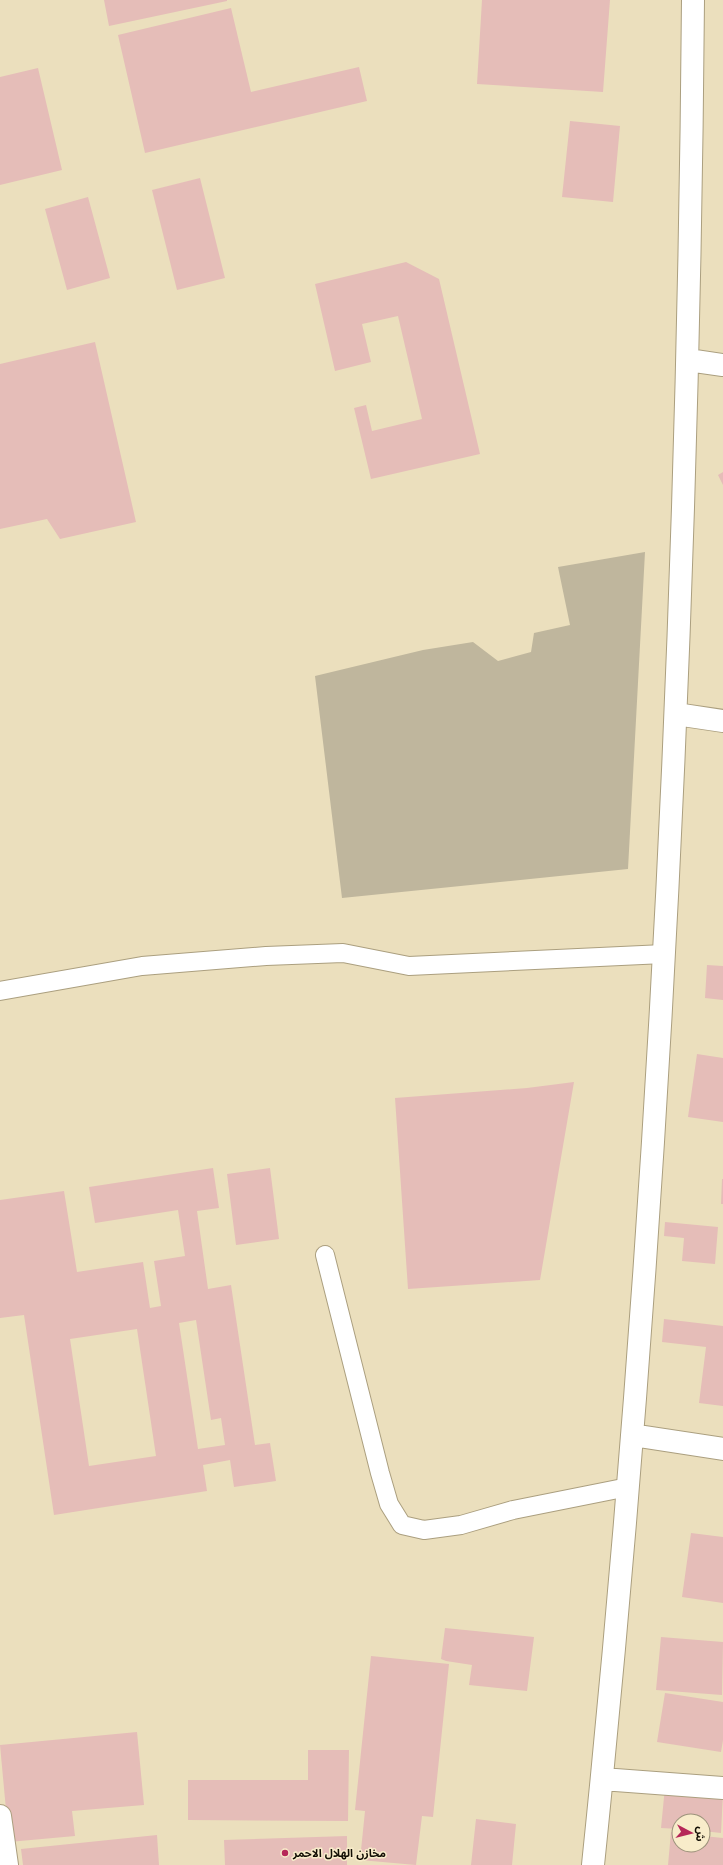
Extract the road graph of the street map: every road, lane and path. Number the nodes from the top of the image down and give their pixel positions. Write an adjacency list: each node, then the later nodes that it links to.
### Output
1 (693, 0): 2 (street)
2 (688, 360): 3 (street); 4 (street)
3 (723, 365)
4 (676, 714): 5 (street); 6 (street)
5 (723, 721)
6 (664, 954): 7 (lane); 9 (street)
7 (0, 992)
8 (325, 1255): 11 (lane)
9 (632, 1435): 10 (street); 11 (street)
10 (723, 1449)
11 (628, 1487): 12 (street)
12 (602, 1779): 13 (street); 16 (street)
13 (723, 1788)
14 (0, 1816): 15 (street)
15 (8, 1865)
16 (593, 1865)

